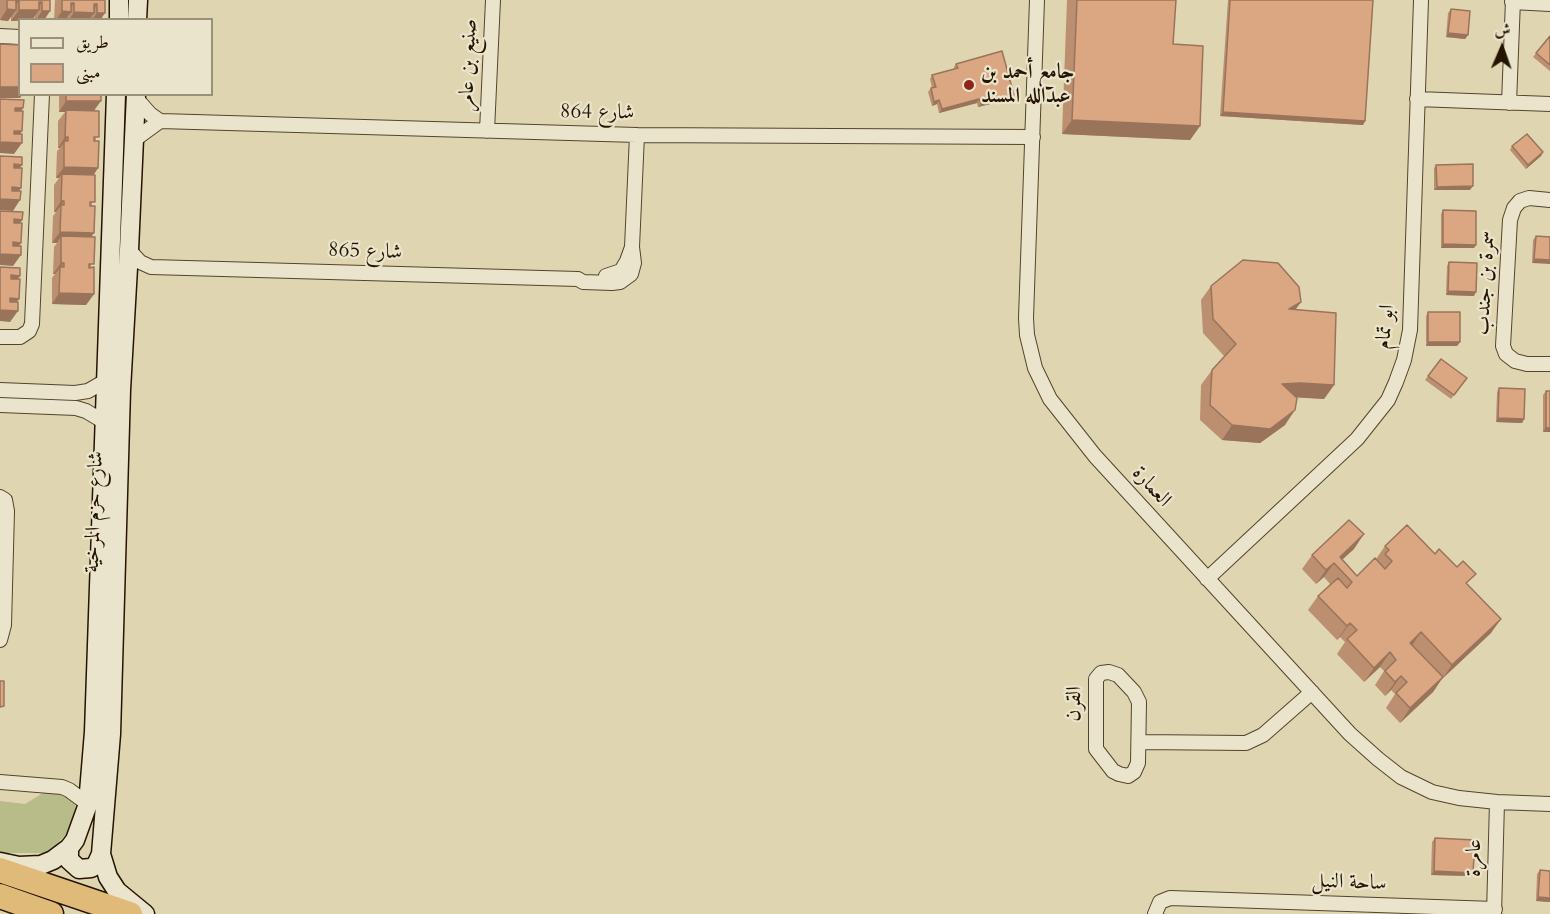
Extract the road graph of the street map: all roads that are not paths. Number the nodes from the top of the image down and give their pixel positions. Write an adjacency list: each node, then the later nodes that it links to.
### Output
1 (119, 0): 8 (street)
2 (138, 0): 9 (street)
3 (493, 0): 19 (street, صنيع بن عامر)
4 (1037, 0): 21 (street, العمارة)
5 (1421, 0): 15 (street, ابو تمام)
6 (1513, 1): 7 (street); 16 (street)
7 (1550, 4)
8 (118, 18)
9 (137, 18)
10 (0, 36): 11 (street)
11 (18, 37)
12 (42, 96): 27 (street)
13 (116, 96): 29 (street, شارع حزم المرخية)
14 (135, 96): 18 (street); 22 (street, شارع حزم المرخية)
15 (1417, 99): 16 (street); 34 (street, ابو تمام)
16 (1509, 103): 17 (street)
17 (1550, 104)
18 (160, 121): 19 (street, شارع 864); 22 (street)
19 (487, 131): 20 (street, شارع 864)
20 (637, 135): 21 (street, شارع 864); 25 (street, شارع 865)
21 (1032, 137): 34 (street, العمارة)
22 (134, 140): 24 (street, شارع حزم المرخية)
23 (1550, 200): 28 (street, سمرة بن جندب)
24 (129, 250): 25 (street); 26 (street, شارع حزم المرخية)
25 (151, 267): 26 (street)
26 (126, 285): 43 (street, شارع حزم المرخية)
27 (0, 337)
28 (1550, 364)
29 (107, 380): 30 (street); 32 (street, شارع حزم المرخية)
30 (0, 390)
31 (0, 405): 32 (street)
32 (106, 423): 40 (street, شارع حزم المرخية)
33 (0, 497): 35 (street)
34 (1207, 579): 36 (street, العمارة)
35 (0, 640)
36 (1312, 692): 37 (street); 39 (street, العمارة)
37 (1139, 742): 37 (street, القرن)
38 (0, 782): 40 (street)
39 (1497, 802): 41 (street, العمارة); 48 (street, عامرة)
40 (88, 804): 42 (street, شارع حزم المرخية)
41 (1550, 804)
42 (69, 848): 43 (street); 44 (street)
43 (101, 854): 51 (street, شارع حزم المرخية)
44 (0, 862)
45 (0, 870): 50 (highway)
46 (0, 896): 49 (highway)
47 (1201, 907): 48 (street, ساحة النيل); 52 (street, ساحة النيل)
48 (1495, 911)
49 (51, 914)
50 (130, 914)
51 (145, 914)
52 (1155, 914)

